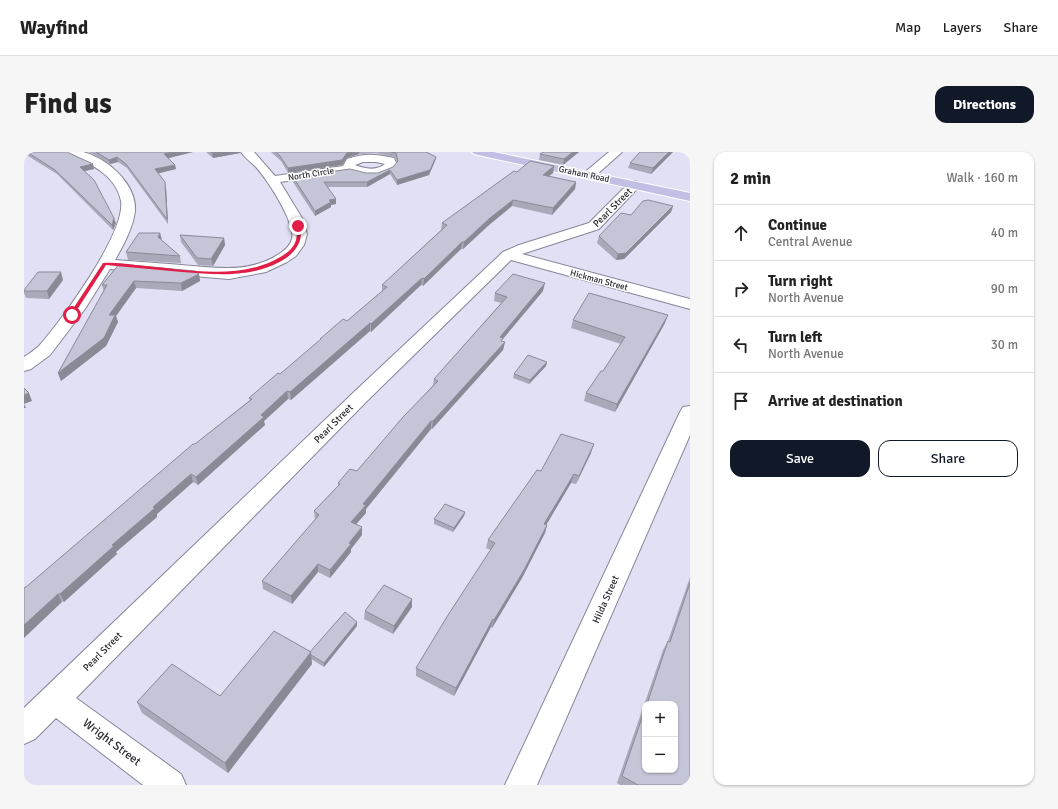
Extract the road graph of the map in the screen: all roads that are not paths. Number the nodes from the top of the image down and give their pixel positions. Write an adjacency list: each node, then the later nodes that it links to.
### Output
1 (70, 152): 11 (street)
2 (247, 152): 7 (street)
3 (478, 152): 6 (main road, Graham Road)
4 (616, 152): 6 (street)
5 (350, 168): 7 (street, North Circle)
6 (589, 175): 8 (main road, Graham Road)
7 (271, 180): 11 (street)
8 (634, 185): 9 (main road, Graham Road); 10 (street, Pearl Street)
9 (690, 197)
10 (508, 255): 12 (street, Hickman Street); 15 (street, Pearl Street)
11 (104, 264): 13 (street)
12 (690, 304)
13 (24, 365)
14 (690, 412): 18 (street, Hilda Street)
15 (54, 699): 16 (street, Pearl Street); 17 (street, Wright Street)
16 (24, 729)
17 (170, 785)
18 (521, 785)

